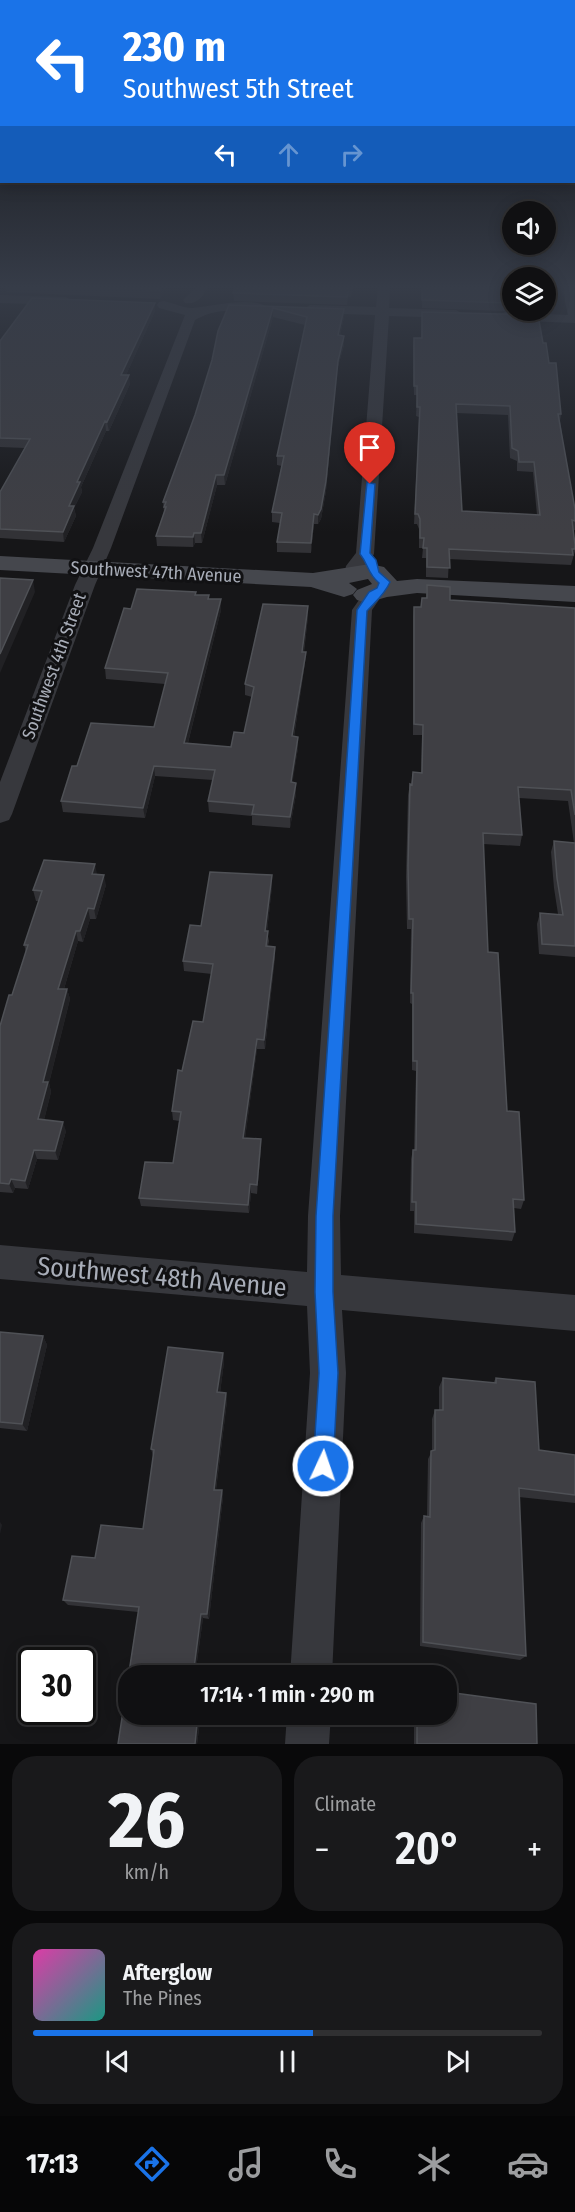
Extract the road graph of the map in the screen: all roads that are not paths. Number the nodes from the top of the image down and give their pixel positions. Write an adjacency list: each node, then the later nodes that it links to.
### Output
1 (171, 369): 4 (street, Southwest 4th Street)
2 (378, 369): 5 (street)
3 (0, 563): 4 (street, Southwest 47th Avenue)
4 (93, 568): 5 (street, Southwest 47th Avenue); 7 (street, Southwest 4th Street)
5 (363, 583): 6 (street, Southwest 47th Avenue); 9 (street)
6 (575, 594)
7 (0, 814)
8 (0, 1262): 9 (street, Southwest 48th Avenue)
9 (324, 1292): 10 (street, Southwest 48th Avenue); 11 (street)
10 (575, 1313)
11 (312, 1665)
12 (308, 1725): 13 (street)
13 (307, 1744)

